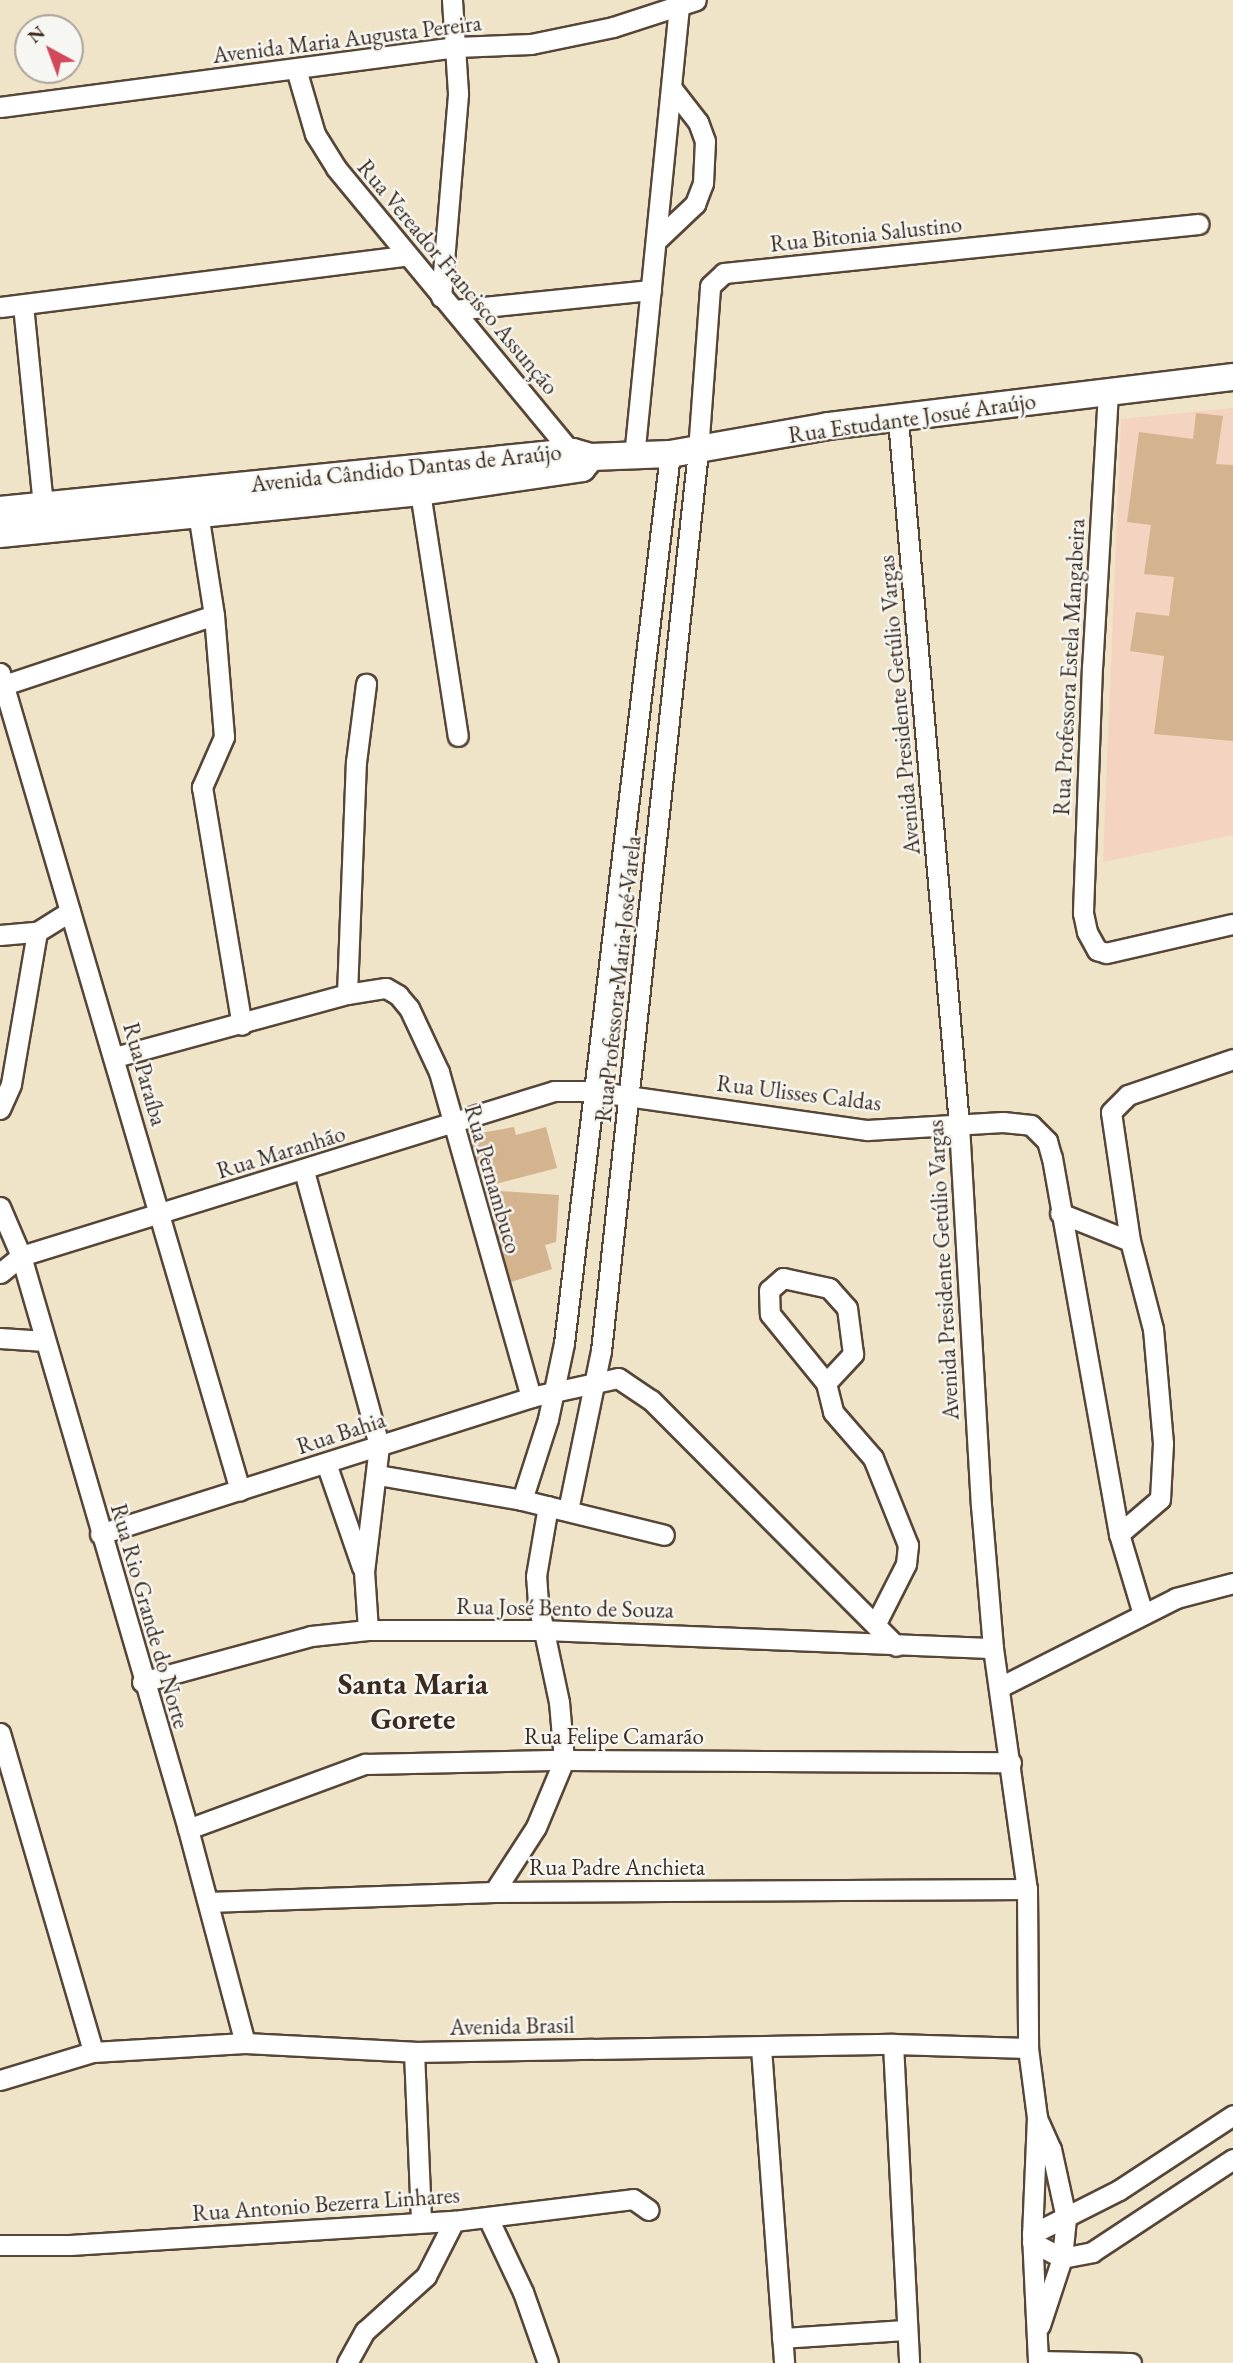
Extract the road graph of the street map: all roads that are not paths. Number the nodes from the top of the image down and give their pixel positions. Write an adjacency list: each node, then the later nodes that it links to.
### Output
1 (452, 0): 3 (street)
2 (687, 4): 3 (street, Avenida Maria Augusta Pereira); 5 (street)
3 (456, 47): 4 (street, Avenida Maria Augusta Pereira); 11 (street)
4 (296, 69): 6 (street, Avenida Maria Augusta Pereira); 9 (street, Rua Vereador Francisco Assunção)
5 (673, 90): 8 (street); 8 (street)
6 (1, 101)
7 (1198, 224): 17 (street, Rua Bitonia Salustino)
8 (659, 238): 10 (street)
9 (405, 256): 11 (street, Rua Vereador Francisco Assunção); 12 (street)
10 (651, 290): 11 (street); 19 (street)
11 (447, 304): 20 (street, Rua Vereador Francisco Assunção)
12 (23, 305): 13 (street); 26 (street)
13 (0, 307)
14 (1233, 377): 15 (main road, Rua Estudante Josué Araújo)
15 (1108, 392): 16 (main road, Rua Estudante Josué Araújo); 33 (street, Rua Professora Estela Mangabeira)
16 (898, 419): 17 (main road, Rua Estudante Josué Araújo); 44 (street, Avenida Presidente Getúlio Vargas)
17 (698, 451): 18 (main road, Rua Estudante Josué Araújo); 42 (street, Rua Professora Maria José Varela)
18 (670, 454): 19 (main road, Rua Estudante Josué Araújo); 41 (street, Rua Professora Maria José Varela)
19 (634, 457): 20 (main road, Rua Estudante Josué Araújo)
20 (582, 459): 21 (main road, Avenida Cândido Dantas de Araújo)
21 (418, 480): 22 (main road, Avenida Cândido Dantas de Araújo); 31 (street)
22 (310, 490): 23 (main road, Avenida Cândido Dantas de Araújo); 25 (main road, Avenida Cândido Dantas de Araújo)
23 (152, 506): 25 (main road, Avenida Cândido Dantas de Araújo); 26 (main road, Avenida Cândido Dantas de Araújo)
24 (0, 510): 26 (main road, Avenida Cândido Dantas de Araújo)
25 (198, 513): 28 (street)
26 (44, 517): 27 (main road, Avenida Cândido Dantas de Araújo)
27 (0, 534)
28 (214, 615): 29 (street); 37 (street)
29 (2, 679): 32 (street, Rua Paraíba)
30 (366, 684): 36 (street)
31 (458, 736)
32 (70, 911): 34 (street); 38 (street, Rua Paraíba)
33 (1233, 924)
34 (37, 932): 35 (street); 43 (street)
35 (0, 935)
36 (347, 993): 37 (street); 45 (street, Rua Pernambuco)
37 (242, 1025): 38 (street)
38 (115, 1057): 49 (street, Rua Paraíba)
39 (1233, 1059): 50 (street)
40 (554, 1091): 41 (street, Rua Ulisses Caldas); 45 (street, Rua Maranhão)
41 (592, 1091): 42 (street, Rua Ulisses Caldas); 57 (street, Rua Professora Maria José Varela)
42 (630, 1097): 44 (street, Rua Ulisses Caldas); 55 (street, Rua Professora Maria José Varela)
43 (0, 1110)
44 (959, 1125): 48 (street, Rua Ulisses Caldas); 76 (street, Avenida Presidente Getúlio Vargas)
45 (451, 1126): 46 (street, Rua Maranhão); 58 (street, Rua Pernambuco)
46 (303, 1171): 49 (street, Rua Maranhão); 59 (street)
47 (0, 1207): 51 (street, Rua Rio Grande do Norte)
48 (1060, 1213): 50 (street); 67 (street)
49 (159, 1214): 51 (street, Rua Maranhão); 62 (street, Rua Paraíba)
50 (1130, 1241): 67 (street)
51 (21, 1255): 52 (street); 54 (street, Rua Rio Grande do Norte)
52 (0, 1273)
53 (0, 1338): 54 (street)
54 (45, 1341): 66 (street, Rua Rio Grande do Norte)
55 (597, 1380): 57 (street, Rua Bahia); 65 (street, Rua Professora Maria José Varela); 72 (street)
56 (826, 1383): 56 (street); 72 (street)
57 (555, 1391): 58 (street, Rua Bahia); 63 (street, Rua Professora Maria José Varela)
58 (531, 1397): 59 (street, Rua Bahia)
59 (379, 1446): 60 (street, Rua Bahia); 61 (street)
60 (327, 1466): 62 (street, Rua Bahia); 69 (street)
61 (378, 1475): 63 (street); 69 (street)
62 (240, 1490): 66 (street, Rua Bahia)
63 (522, 1500): 64 (street)
64 (548, 1506): 65 (street); 74 (street)
65 (568, 1510): 68 (street)
66 (100, 1534): 77 (street, Rua Rio Grande do Norte)
67 (1119, 1534): 71 (street)
68 (664, 1535)
69 (364, 1571): 73 (street)
70 (1233, 1583): 71 (street)
71 (1143, 1614): 78 (street)
72 (875, 1625): 75 (street)
73 (368, 1630): 74 (street, Rua José Bento de Souza); 77 (street, Rua José Bento de Souza)
74 (542, 1630): 75 (street, Rua José Bento de Souza); 80 (street)
75 (896, 1646): 76 (street, Rua José Bento de Souza)
76 (993, 1648): 78 (street, Avenida Presidente Getúlio Vargas)
77 (142, 1682): 82 (street, Rua Rio Grande do Norte)
78 (1000, 1687): 81 (street, Avenida Presidente Getúlio Vargas)
79 (0, 1733): 90 (street)
80 (564, 1760): 81 (street, Rua Felipe Camarão); 82 (street, Rua Felipe Camarão); 84 (street)
81 (1011, 1762): 83 (street, Avenida Presidente Getúlio Vargas)
82 (188, 1829): 85 (street, Rua Rio Grande do Norte)
83 (1027, 1889): 84 (street, Rua Padre Anchieta); 89 (street, Avenida Presidente Getúlio Vargas)
84 (494, 1892): 85 (street, Rua Padre Anchieta)
85 (208, 1902): 86 (street, Rua Rio Grande do Norte)
86 (245, 2043): 90 (street, Avenida Brasil); 91 (street, Avenida Brasil)
87 (893, 2044): 88 (street, Avenida Brasil); 89 (street, Avenida Brasil); 104 (street)
88 (761, 2048): 91 (street, Avenida Brasil); 105 (street)
89 (1028, 2048): 94 (street, Avenida Presidente Getúlio Vargas)
90 (93, 2052): 92 (street, Avenida Brasil)
91 (414, 2052): 99 (street)
92 (0, 2080)
93 (1233, 2115): 98 (street)
94 (1037, 2117): 98 (street, Avenida Presidente Getúlio Vargas); 101 (street, Avenida Presidente Getúlio Vargas)
95 (1233, 2158): 103 (street)
96 (649, 2210): 97 (street, Rua Antonio Bezerra Linhares)
97 (488, 2218): 100 (street, Rua Antonio Bezerra Linhares); 109 (street)
98 (1066, 2218): 101 (street); 103 (street, Avenida Presidente Getúlio Vargas)
99 (421, 2221): 100 (street, Rua Antonio Bezerra Linhares); 102 (street, Rua Antonio Bezerra Linhares)
100 (454, 2221): 108 (street)
101 (1032, 2238): 103 (street); 106 (street, Avenida Presidente Getúlio Vargas)
102 (0, 2245)
103 (1062, 2258): 106 (street, Avenida Presidente Getúlio Vargas)
104 (907, 2330): 105 (street); 111 (street)
105 (782, 2337): 110 (street)
106 (1036, 2338): 107 (street, Avenida Presidente Getúlio Vargas)
107 (1038, 2362): 112 (street)
108 (347, 2363)
109 (548, 2363)
110 (784, 2363)
111 (909, 2363)
112 (1131, 2363)

